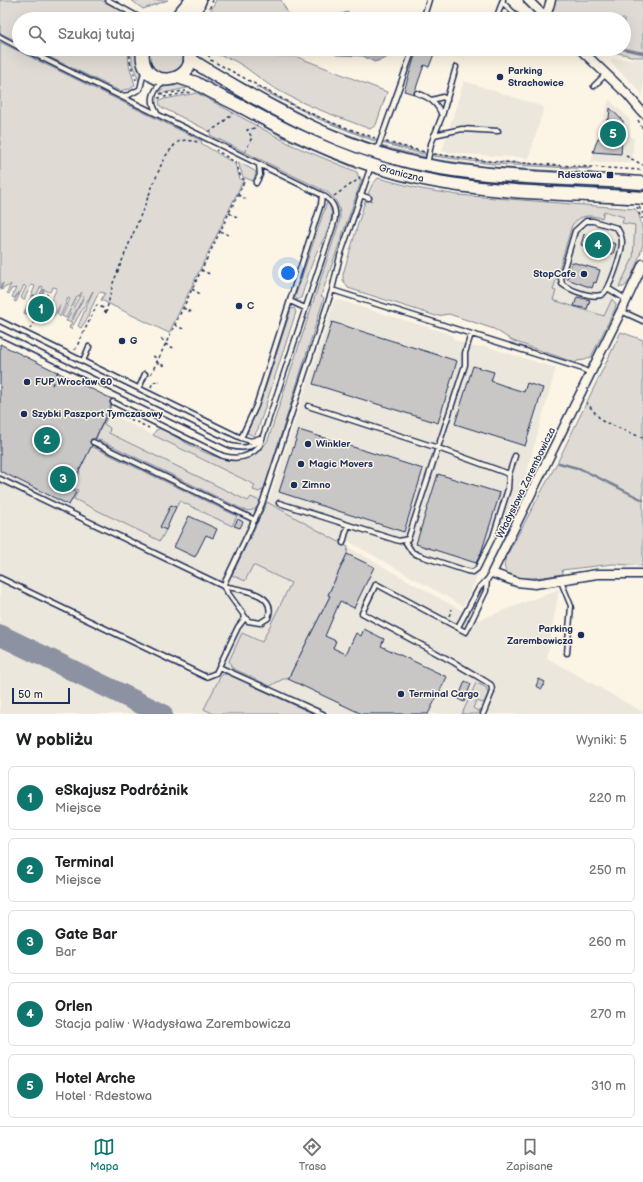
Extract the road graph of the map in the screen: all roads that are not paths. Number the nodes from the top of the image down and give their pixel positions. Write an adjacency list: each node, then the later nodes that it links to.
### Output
1 (108, 0): 8 (lane)
2 (191, 0): 9 (main road)
3 (200, 0): 10 (main road)
4 (429, 0): 11 (lane)
5 (528, 0): 14 (street)
6 (551, 0): 15 (street)
7 (502, 1): 12 (lane); 13 (lane)
8 (129, 12)
9 (181, 12)
10 (197, 12)
11 (425, 12)
12 (498, 12)
13 (513, 12)
14 (540, 12)
15 (547, 12)
16 (0, 37): 17 (lane)
17 (12, 43)
18 (38, 56): 31 (lane)
19 (142, 56): 24 (main road)
20 (191, 56): 27 (main road)
21 (195, 56): 39 (main road, Graniczna)
22 (411, 56): 39 (lane)
23 (587, 56): 26 (street)
24 (144, 65): 28 (main road); 31 (lane)
25 (456, 68): 33 (lane)
26 (606, 74): 29 (lane); 34 (street)
27 (178, 77): 28 (main road); 41 (main road, Graniczna)
28 (164, 80): 35 (lane)
29 (594, 86)
30 (417, 93): 32 (lane)
31 (121, 96): 35 (lane)
32 (432, 100): 33 (lane); 36 (lane)
33 (447, 100): 36 (lane)
34 (643, 113)
35 (157, 114): 40 (lane)
36 (442, 116): 38 (lane)
37 (498, 131): 38 (lane)
38 (434, 135): 42 (lane)
39 (376, 153): 42 (main road, Graniczna)
40 (259, 164): 43 (lane); 45 (lane)
41 (371, 165): 46 (lane); 48 (main road, Graniczna)
42 (427, 165): 44 (main road, Graniczna)
43 (256, 183)
44 (643, 183)
45 (322, 195): 53 (lane); 54 (lane)
46 (360, 195): 47 (lane); 51 (lane)
47 (369, 198)
48 (640, 200)
49 (643, 264): 52 (street, Władysława Zarembowicza)
50 (609, 289): 50 (lane); 52 (lane)
51 (332, 290): 59 (lane); 75 (lane)
52 (627, 300): 55 (street, Władysława Zarembowicza)
53 (290, 301): 54 (lane); 68 (lane)
54 (305, 308): 67 (lane)
55 (621, 311): 57 (lane); 62 (street, Władysława Zarembowicza)
56 (0, 321): 61 (lane)
57 (643, 321)
58 (0, 334): 67 (lane)
59 (471, 334): 62 (lane); 70 (lane)
60 (89, 347): 61 (lane)
61 (83, 361): 64 (lane)
62 (591, 373): 79 (street, Władysława Zarembowicza)
63 (145, 374): 64 (lane)
64 (138, 388): 68 (lane)
65 (113, 402): 67 (lane)
66 (308, 406): 70 (lane)
67 (262, 437): 68 (lane)
68 (241, 438)
69 (93, 442): 75 (lane)
70 (438, 448): 72 (lane); 77 (lane)
71 (515, 456): 72 (lane)
72 (509, 474): 77 (lane)
73 (0, 478): 84 (lane)
74 (279, 503): 76 (lane)
75 (255, 520): 84 (lane)
76 (348, 525): 77 (lane); 78 (lane)
77 (405, 541)
78 (343, 543)
79 (492, 573): 82 (street); 83 (lane)
80 (643, 574): 82 (street)
81 (0, 578): 88 (lane)
82 (560, 579): 87 (lane)
83 (487, 580): 86 (lane); 86 (lane)
84 (223, 586): 85 (lane); 85 (lane)
85 (245, 618): 88 (lane)
86 (458, 627): 90 (lane)
87 (567, 653)
88 (219, 667): 89 (lane)
89 (323, 714)
90 (482, 714)

